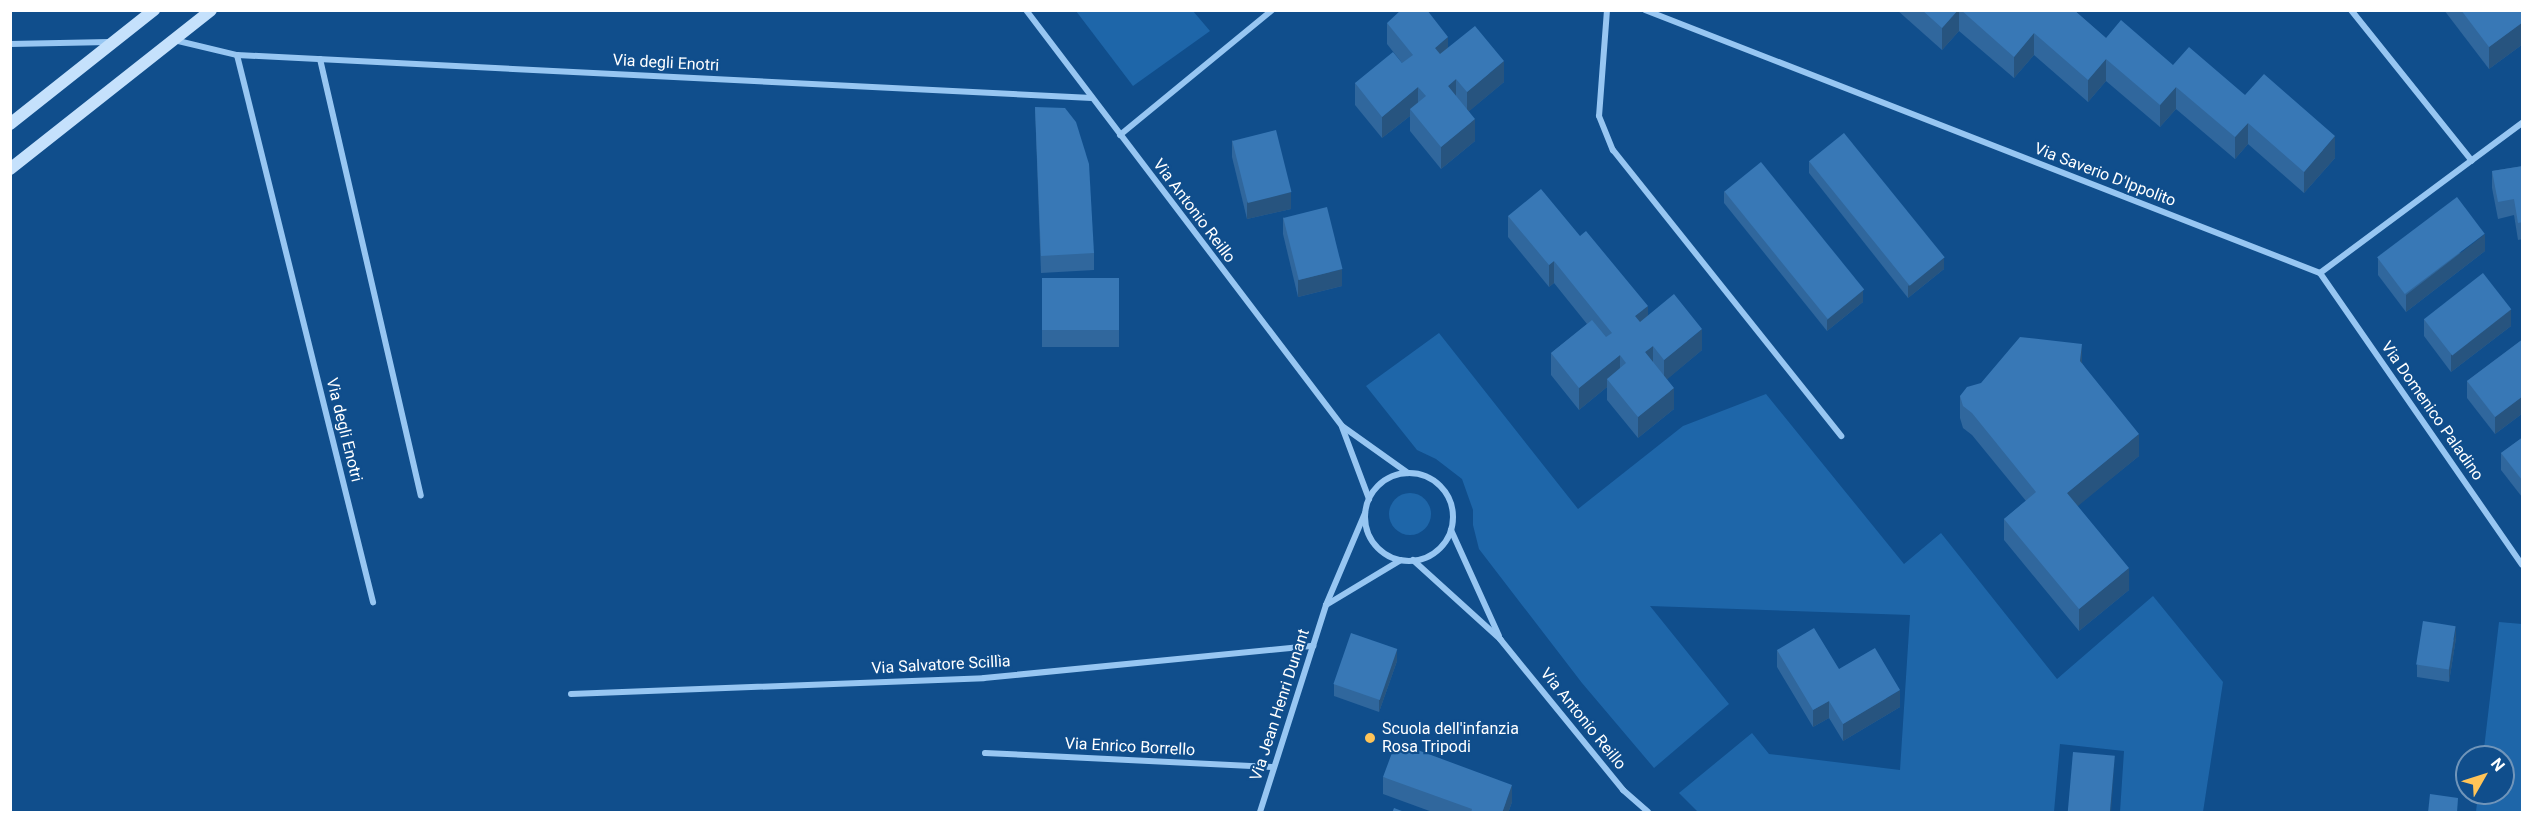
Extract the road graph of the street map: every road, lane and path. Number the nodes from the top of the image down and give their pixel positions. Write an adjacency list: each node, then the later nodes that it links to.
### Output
1 (154, 10): 9 (main road)
2 (211, 10): 8 (main road)
3 (1026, 10): 13 (street, Via Antonio Reillo)
4 (1272, 10): 16 (street)
5 (1607, 10): 21 (street)
6 (1645, 10): 19 (street, Via Saverio D'Ippolito)
7 (2351, 10): 17 (street)
8 (174, 40): 11 (street, Via degli Enotri); 18 (main road)
9 (113, 42): 10 (street); 15 (main road)
10 (10, 44)
11 (237, 55): 12 (street, Via degli Enotri); 30 (street, Via degli Enotri)
12 (320, 59): 13 (street, Via degli Enotri); 23 (street)
13 (1092, 98): 16 (street, Via Antonio Reillo)
14 (2523, 123): 17 (street)
15 (10, 124)
16 (1120, 135): 20 (street, Via Antonio Reillo)
17 (2472, 160): 19 (street)
18 (10, 169)
19 (2320, 273): 29 (street, Via Domenico Paladino)
20 (1342, 426): 22 (street, Via Antonio Reillo); 24 (street, Via Antonio Reillo)
21 (1841, 436)
22 (1408, 473): 24 (street); 26 (street)
23 (421, 495)
24 (1369, 499): 25 (street)
25 (1365, 513): 27 (street); 31 (street, Via Jean Henri Dunant)
26 (1451, 530): 28 (street); 32 (street, Via Antonio Reillo)
27 (1401, 560): 28 (street); 31 (street)
28 (1413, 560): 32 (street, Via Antonio Reillo)
29 (2523, 565)
30 (373, 602)
31 (1326, 605): 33 (street, Via Jean Henri Dunant)
32 (1500, 639): 38 (street, Via Antonio Reillo)
33 (1313, 646): 34 (street, Via Salvatore Scillìa); 36 (street, Via Jean Henri Dunant)
34 (571, 694)
35 (985, 753): 36 (street, Via Enrico Borrello)
36 (1274, 767): 37 (street, Via Jean Henri Dunant)
37 (1260, 813)
38 (1648, 813)

